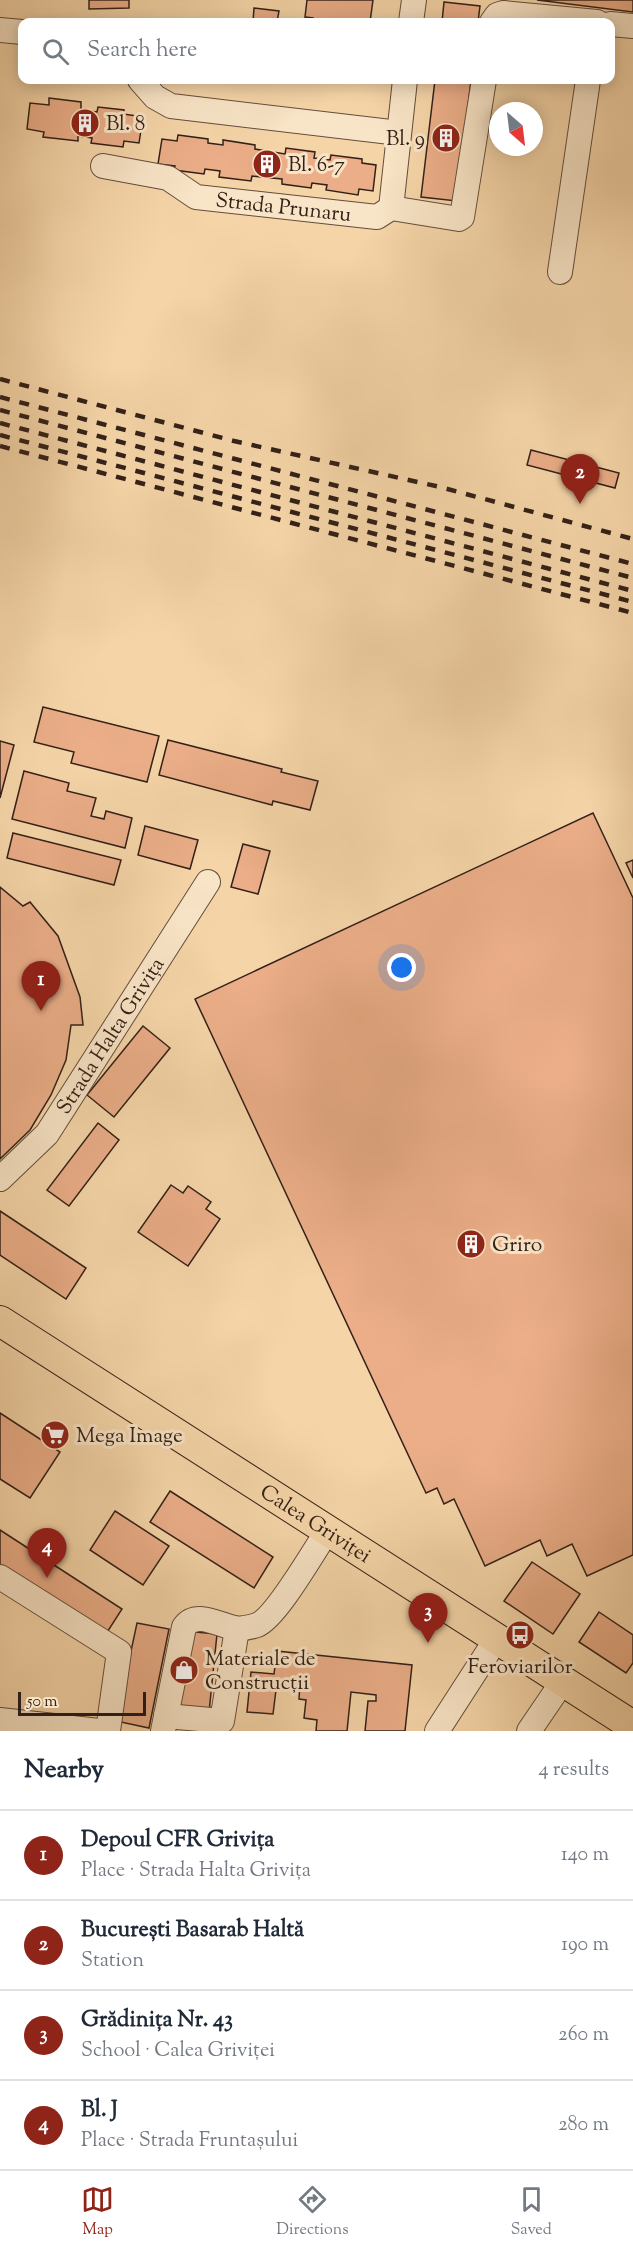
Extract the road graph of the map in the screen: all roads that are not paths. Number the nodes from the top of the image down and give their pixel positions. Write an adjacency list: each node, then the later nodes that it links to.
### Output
1 (414, 0): 2 (street)
2 (412, 18)
3 (495, 18): 4 (street)
4 (555, 18)
5 (615, 24): 6 (street)
6 (633, 26)
7 (0, 30): 8 (street)
8 (18, 32)
9 (144, 84): 13 (street)
10 (405, 84): 13 (street)
11 (483, 84): 15 (street)
12 (587, 84): 16 (street)
13 (399, 133): 15 (street)
14 (103, 166): 15 (street, Strada Prunaru)
15 (391, 208)
16 (560, 272)
17 (208, 882): 18 (street, Strada Halta Grivița)
18 (0, 1179)
19 (0, 1321): 20 (main road, Calea Griviței)
20 (328, 1530): 22 (street); 23 (main road, Calea Griviței)
21 (0, 1577): 29 (street)
22 (237, 1629): 25 (street); 25 (street)
23 (497, 1638): 24 (main road, Calea Griviței); 30 (street)
24 (563, 1681): 27 (main road, Calea Griviței); 31 (street)
25 (165, 1723)
26 (3, 1724): 28 (street)
27 (633, 1726)
28 (99, 1731)
29 (108, 1731)
30 (437, 1731)
31 (530, 1731)

